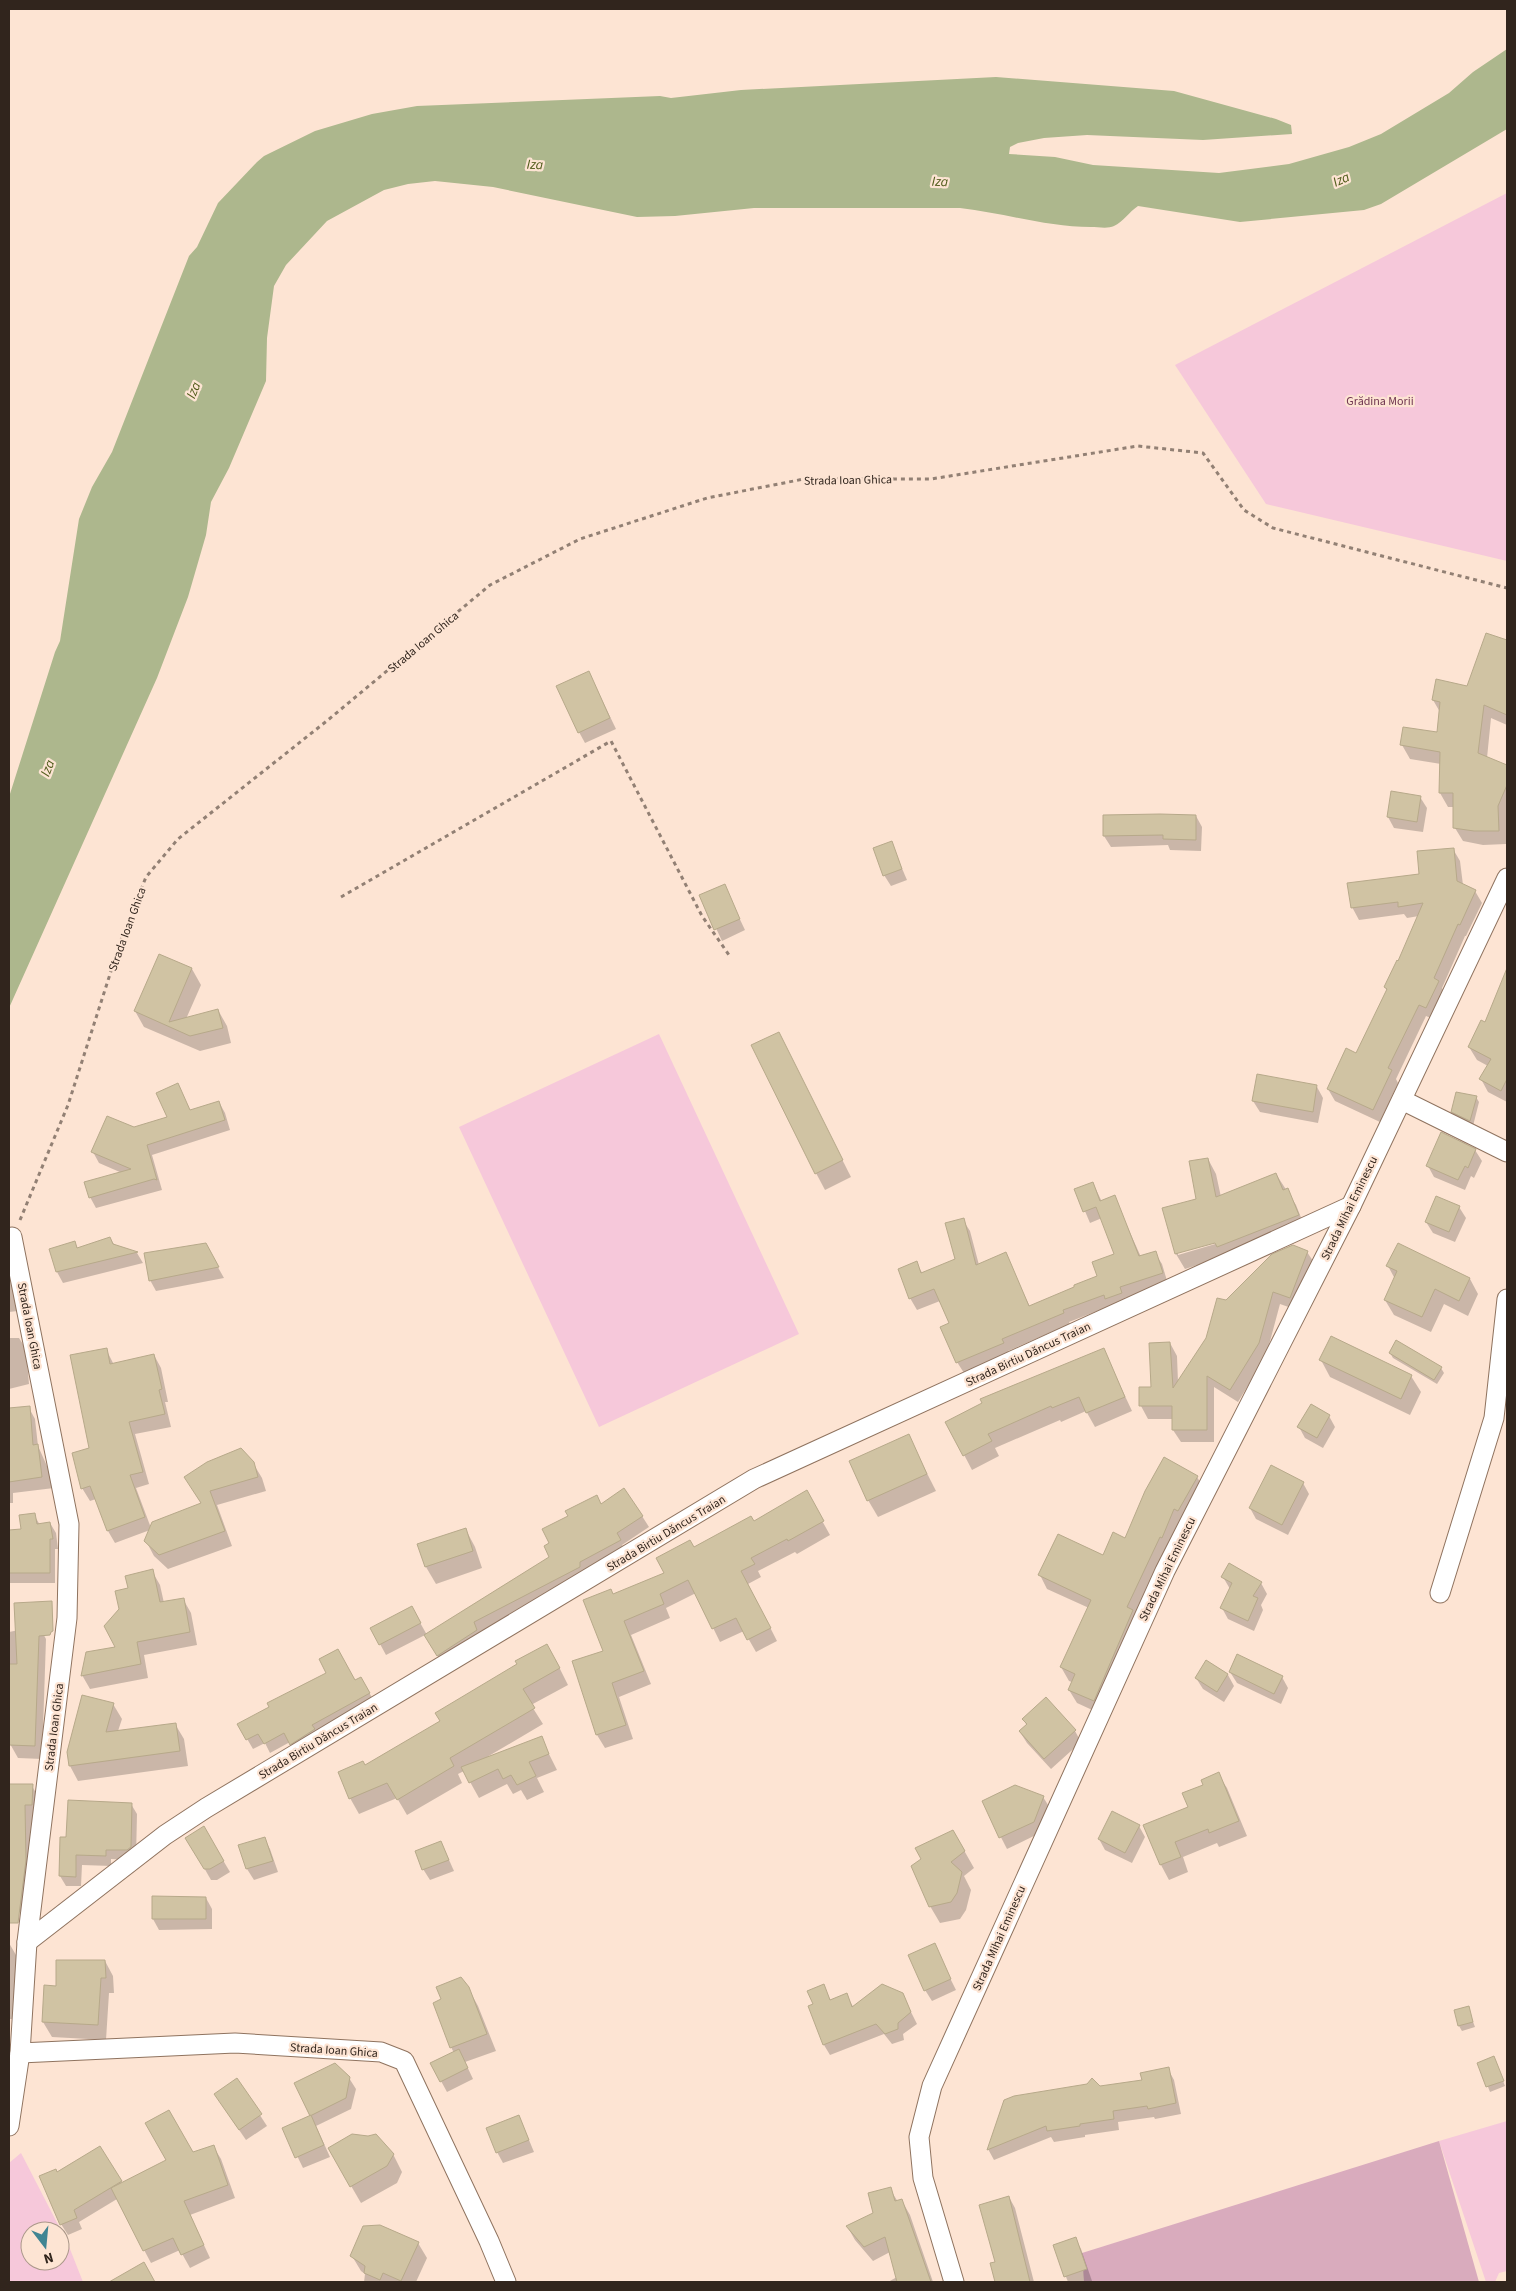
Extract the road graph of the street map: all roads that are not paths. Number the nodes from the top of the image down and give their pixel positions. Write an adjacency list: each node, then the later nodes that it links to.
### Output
1 (1507, 878): 2 (street, Strada Mihai Eminescu)
2 (1402, 1100): 3 (street); 4 (street, Strada Mihai Eminescu)
3 (1507, 1152)
4 (1351, 1206): 8 (street, Strada Birtiu Dăncus Traian); 12 (street, Strada Mihai Eminescu)
5 (12, 1237): 8 (street, Strada Ioan Ghica)
6 (1507, 1298): 7 (street)
7 (1440, 1593)
8 (27, 1942): 9 (street, Strada Ioan Ghica)
9 (20, 2053): 10 (street, Strada Ioan Ghica); 11 (street, Strada Ioan Ghica)
10 (9, 2126)
11 (506, 2282)
12 (954, 2282)

